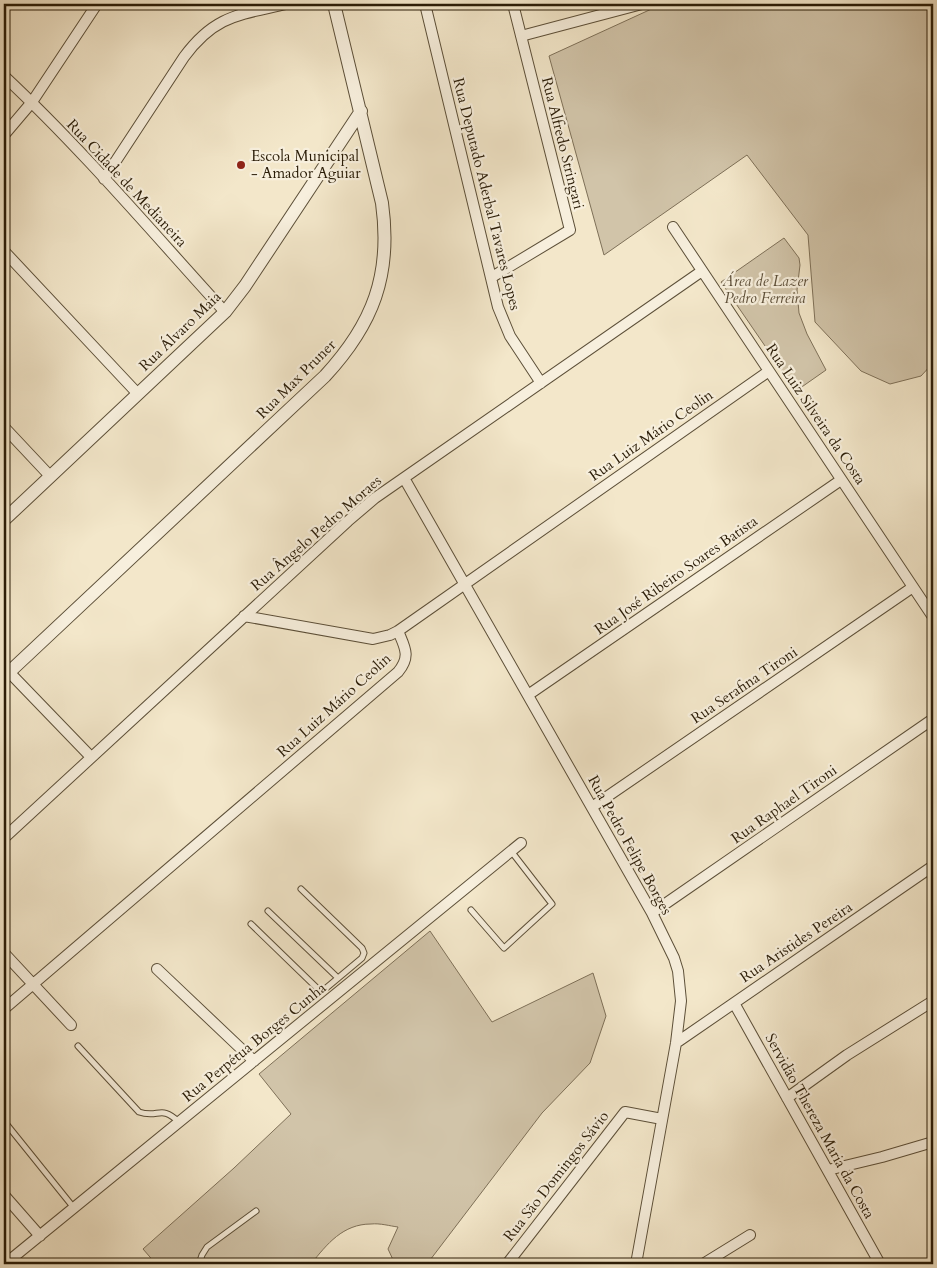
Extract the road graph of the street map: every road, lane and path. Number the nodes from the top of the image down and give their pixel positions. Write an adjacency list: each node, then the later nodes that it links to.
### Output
1 (97, 4): 10 (street)
2 (286, 4): 7 (street)
3 (334, 4): 11 (street, Rua Max Pruner)
4 (425, 4): 17 (street, Rua Deputado Aderbal Tavares Lopes)
5 (513, 4): 8 (street, Rua Alfredo Stringari)
6 (642, 4): 8 (street)
7 (244, 8): 13 (street)
8 (521, 36): 17 (street, Rua Alfredo Stringari)
9 (4, 76): 10 (street, Rua Cidade de Medianeira)
10 (32, 102): 12 (street); 13 (street, Rua Cidade de Medianeira)
11 (360, 111): 18 (street, Rua Álvaro Maia); 32 (street, Rua Max Pruner)
12 (4, 135)
13 (104, 179): 18 (street, Rua Cidade de Medianeira)
14 (673, 227): 16 (street, Rua Luiz Silveira da Costa)
15 (4, 251): 21 (street)
16 (702, 271): 19 (street, Rua Luiz Silveira da Costa); 20 (street, Rua Ângelo Pedro Moraes)
17 (492, 277): 20 (street, Rua Deputado Aderbal Tavares Lopes)
18 (225, 312): 21 (street, Rua Álvaro Maia)
19 (769, 371): 25 (street, Rua Luiz Silveira da Costa); 27 (street, Rua Luiz Mário Ceolin)
20 (541, 383): 24 (street, Rua Ângelo Pedro Moraes)
21 (138, 394): 23 (street, Rua Álvaro Maia)
22 (4, 427): 23 (street)
23 (50, 476): 26 (street, Rua Álvaro Maia)
24 (404, 478): 27 (street, Rua Pedro Felipe Borges); 29 (street, Rua Ângelo Pedro Moraes)
25 (841, 480): 28 (street, Rua Luiz Silveira da Costa); 33 (street, Rua José Ribeiro Soares Batista)
26 (4, 520)
27 (464, 584): 31 (street, Rua Luiz Mário Ceolin); 33 (street, Rua Pedro Felipe Borges)
28 (913, 587): 30 (street, Rua Luiz Silveira da Costa); 36 (street, Rua Serafina Tironi)
29 (244, 616): 31 (street); 35 (street, Rua Ângelo Pedro Moraes)
30 (933, 617)
31 (398, 631): 49 (street, Rua Luiz Mário Ceolin)
32 (5, 672): 35 (street)
33 (528, 695): 36 (street, Rua Pedro Felipe Borges)
34 (933, 719): 44 (street, Rua Raphael Tironi)
35 (91, 757): 37 (street, Rua Ângelo Pedro Moraes)
36 (592, 807): 44 (street, Rua Pedro Felipe Borges)
37 (4, 838)
38 (521, 843): 39 (street, Rua Perpétua Borges Cunha)
39 (511, 852): 42 (lane); 51 (street, Rua Perpétua Borges Cunha)
40 (933, 866): 53 (street, Rua Aristides Pereira)
41 (301, 889): 48 (lane)
42 (471, 910)
43 (268, 911): 48 (lane)
44 (652, 913): 56 (street, Rua Pedro Felipe Borges)
45 (251, 924): 50 (lane)
46 (4, 953): 49 (street)
47 (157, 969): 58 (street)
48 (338, 978): 50 (lane)
49 (33, 984): 54 (street, Rua Luiz Mário Ceolin); 55 (street)
50 (331, 984): 51 (lane)
51 (338, 993): 58 (street, Rua Perpétua Borges Cunha)
52 (933, 1002): 59 (street)
53 (734, 1003): 56 (street, Rua Aristides Pereira); 59 (street, Servidão Thereza Maria da Costa)
54 (4, 1009)
55 (71, 1025)
56 (676, 1043): 60 (street, Rua Pedro Felipe Borges)
57 (78, 1046): 62 (lane)
58 (254, 1061): 62 (street, Rua Perpétua Borges Cunha)
59 (787, 1098): 64 (street, Servidão Thereza Maria da Costa)
60 (662, 1119): 72 (street, Rua São Domingos Sávio); 73 (street, Rua Pedro Felipe Borges)
61 (4, 1121): 66 (lane)
62 (179, 1122): 66 (street, Rua Perpétua Borges Cunha)
63 (933, 1142): 64 (street)
64 (828, 1170): 75 (street, Servidão Thereza Maria da Costa)
65 (4, 1195): 69 (street)
66 (74, 1208): 69 (street, Rua Perpétua Borges Cunha)
67 (256, 1211): 71 (lane)
68 (750, 1235): 74 (street)
69 (40, 1236): 70 (street, Rua Perpétua Borges Cunha)
70 (5, 1264)
71 (199, 1264)
72 (507, 1264)
73 (636, 1264)
74 (703, 1264)
75 (880, 1264)

